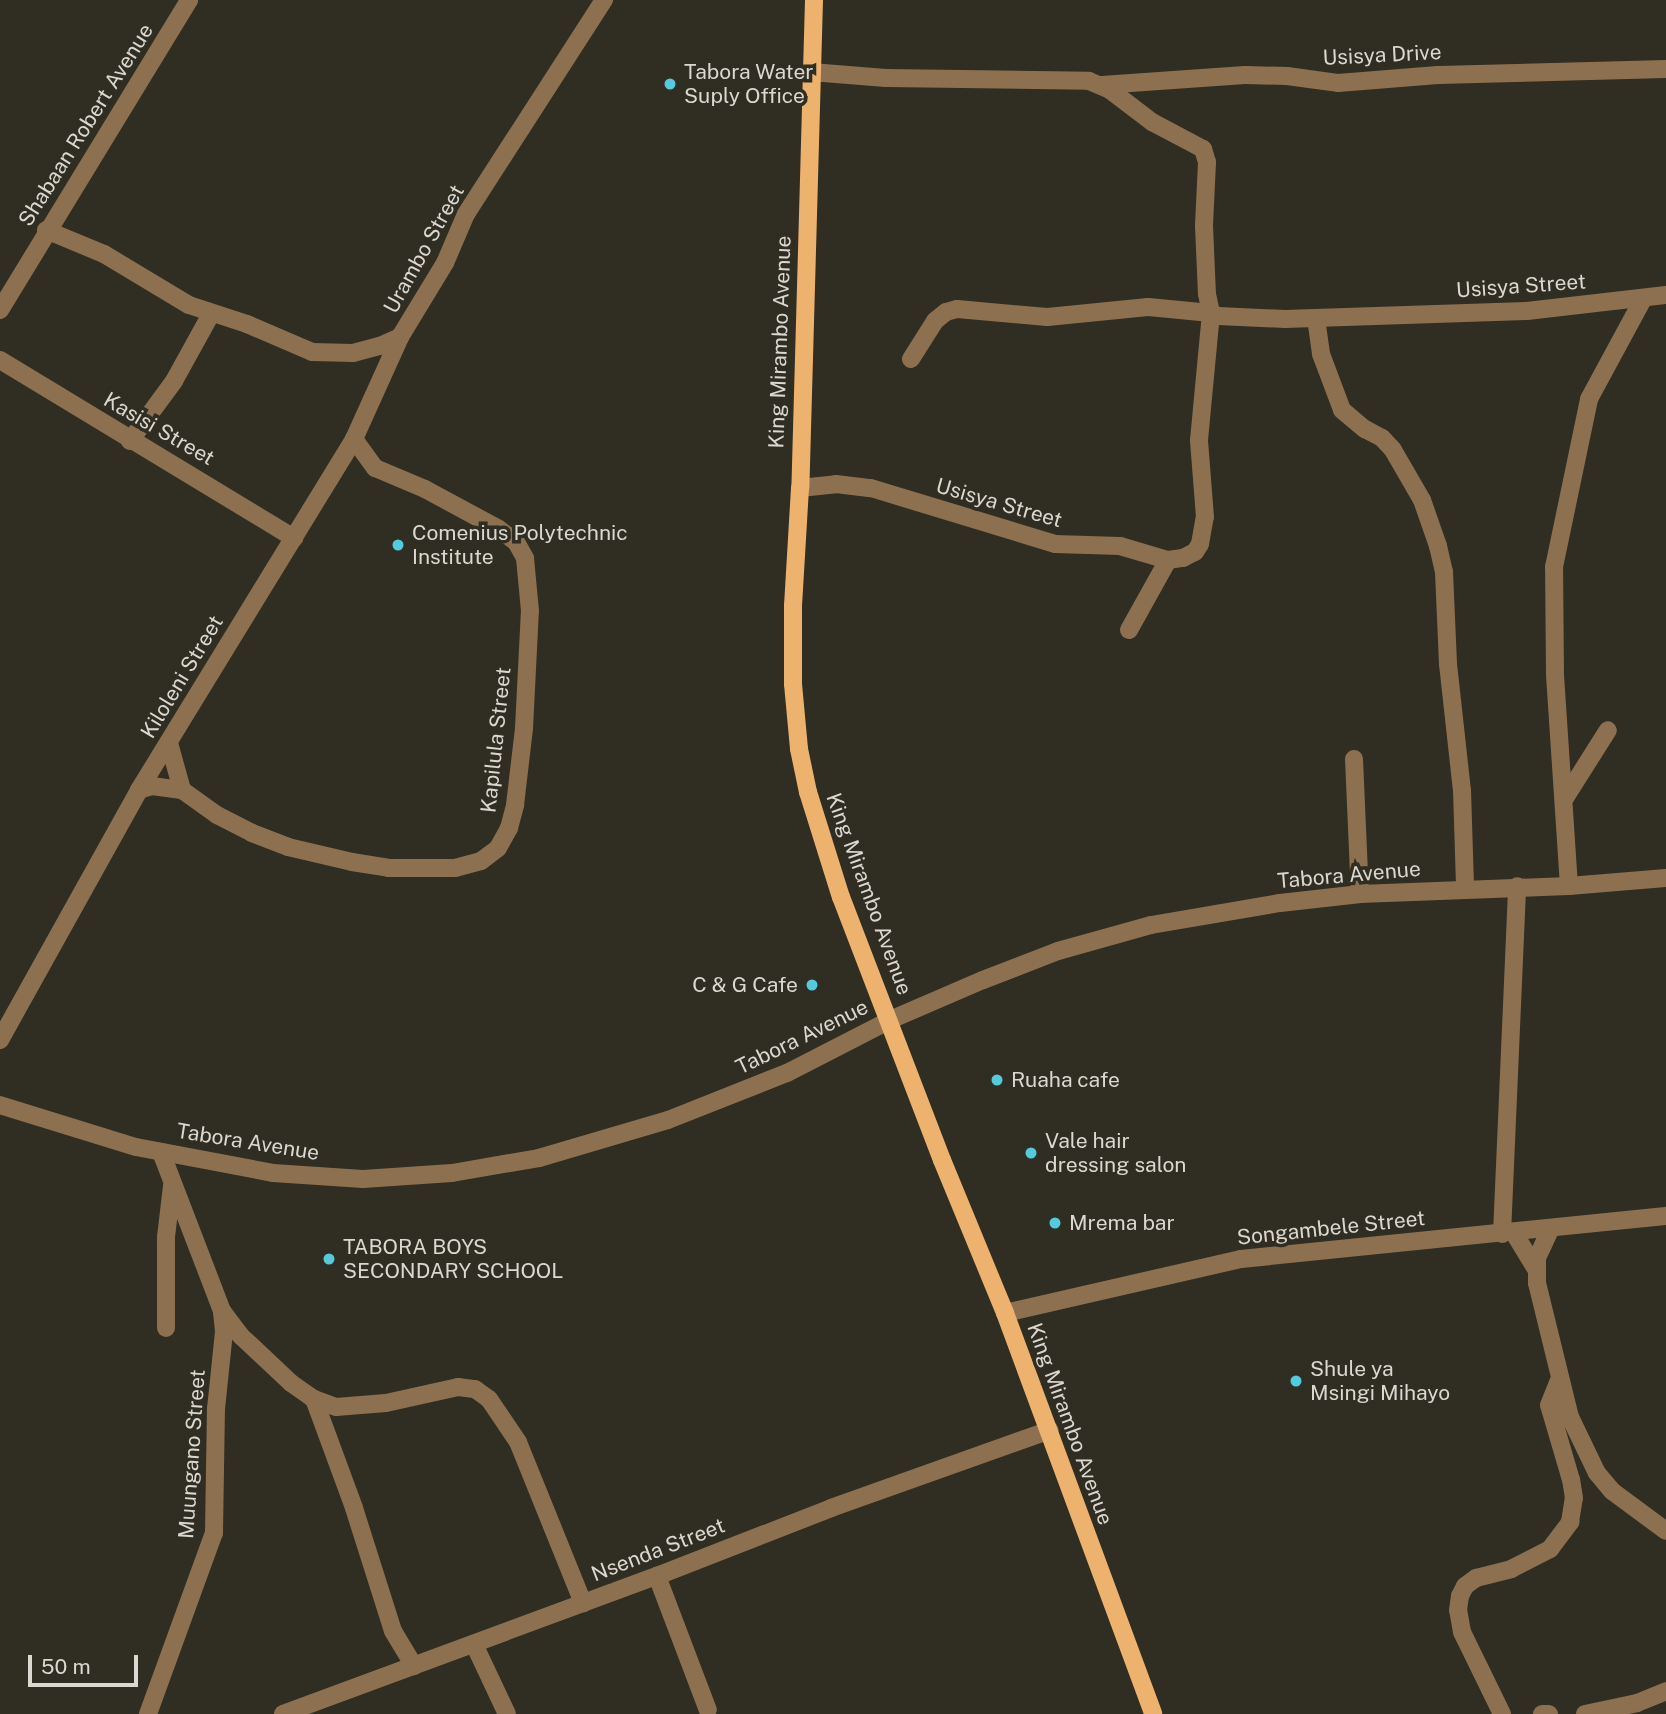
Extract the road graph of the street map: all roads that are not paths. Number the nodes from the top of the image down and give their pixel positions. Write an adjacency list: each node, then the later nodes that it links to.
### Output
1 (189, 0): 7 (street, Shabaan Robert Avenue)
2 (604, 0): 14 (street, Urambo Street)
3 (814, 0): 5 (main road, King Mirambo Avenue)
4 (1666, 69): 6 (street, Usisya Drive)
5 (811, 72): 6 (street); 21 (main road, King Mirambo Avenue)
6 (1101, 85): 11 (street)
7 (46, 230): 10 (street, Shabaan Robert Avenue); 12 (street, Urambo Street)
8 (1666, 295): 9 (street, Usisya Street)
9 (1643, 299): 13 (street, Usisya Street); 30 (street)
10 (0, 310)
11 (1211, 313): 13 (street, Usisya Street); 15 (street, Usisya Street); 23 (street)
12 (211, 314): 14 (street, Urambo Street); 18 (street)
13 (1316, 318): 34 (street)
14 (400, 337): 17 (street, Kiloleni Street)
15 (911, 359)
16 (0, 360): 18 (street, Kasisi Street)
17 (354, 439): 19 (street); 20 (street, Kiloleni Street)
18 (130, 441): 22 (street, Kasisi Street)
19 (375, 468): 20 (street, Kapilula Street); 29 (street, Kapilula Street)
20 (336, 470): 22 (street, Kiloleni Street)
21 (800, 488): 23 (street, Usisya Street); 36 (main road, King Mirambo Avenue)
22 (294, 538): 26 (street, Kiloleni Street)
23 (1168, 559): 24 (street)
24 (1129, 630)
25 (1608, 730): 30 (street)
26 (169, 743): 28 (street, Kiloleni Street); 29 (street)
27 (1354, 759): 35 (street)
28 (139, 790): 29 (street); 37 (street, Kiloleni Street)
29 (182, 790)
30 (1565, 798): 33 (street)
31 (1666, 878): 33 (street, Tabora Avenue)
32 (1517, 886): 33 (street, Tabora Avenue); 34 (street, Tabora Avenue); 43 (street)
33 (1569, 886)
34 (1465, 888): 35 (street, Tabora Avenue)
35 (1360, 894): 36 (street, Tabora Avenue)
36 (890, 1020): 39 (street, Tabora Avenue); 46 (main road, King Mirambo Avenue)
37 (0, 1040)
38 (0, 1105): 39 (street, Tabora Avenue)
39 (161, 1152): 40 (street, Muungano Street)
40 (172, 1182): 45 (street, Muungano Street); 47 (street)
41 (1666, 1216): 42 (street, Songambele Street)
42 (1550, 1230): 43 (street, Songambele Street); 44 (street)
43 (1508, 1234): 44 (street); 46 (street, Songambele Street)
44 (1536, 1269): 48 (street)
45 (222, 1311): 49 (street, Muungano Street); 58 (street, Muungano Street)
46 (1005, 1313): 50 (main road, King Mirambo Avenue)
47 (166, 1328)
48 (1559, 1380): 51 (street); 62 (street)
49 (314, 1399): 53 (street, Muungano Street); 55 (street)
50 (1050, 1430): 52 (street, Nsenda Street); 61 (main road, King Mirambo Avenue)
51 (1662, 1521)
52 (657, 1576): 53 (street, Nsenda Street); 57 (street)
53 (583, 1603): 54 (street, Nsenda Street)
54 (474, 1644): 55 (street, Nsenda Street); 60 (street)
55 (414, 1666): 59 (street, Nsenda Street)
56 (1666, 1691): 65 (street)
57 (708, 1710)
58 (148, 1714)
59 (283, 1714)
60 (507, 1714)
61 (1153, 1714)
62 (1502, 1714)
63 (1542, 1714): 64 (street)
64 (1549, 1714)
65 (1585, 1714)

